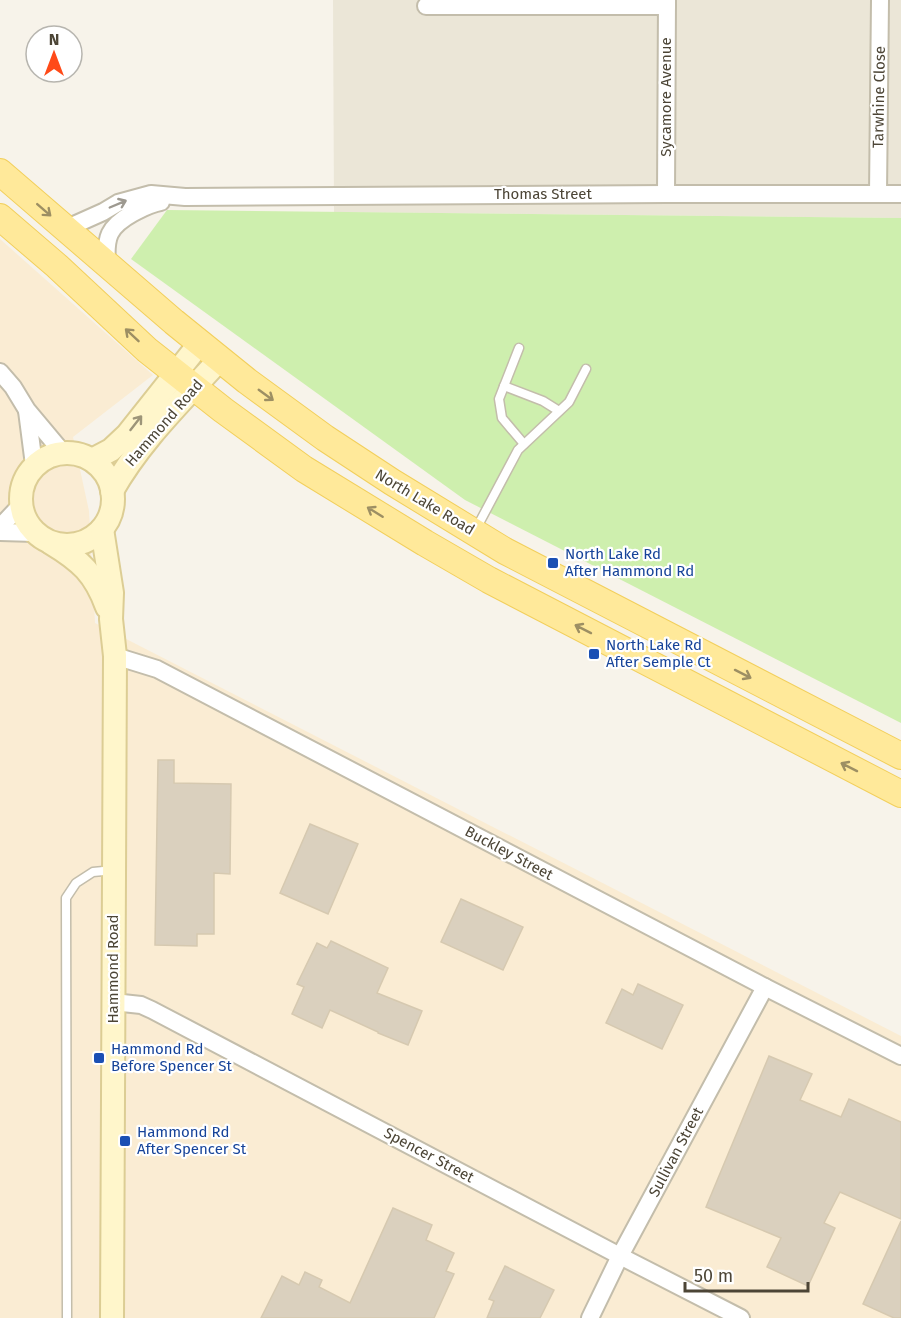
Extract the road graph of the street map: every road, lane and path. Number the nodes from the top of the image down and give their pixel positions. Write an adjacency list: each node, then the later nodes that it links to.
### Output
1 (880, 0): 6 (street, Tarwhine Close)
2 (667, 3): 3 (street); 5 (street, Sycamore Avenue)
3 (426, 6)
4 (0, 172): 10 (main road, North Lake Road, one-way to 10)
5 (666, 194): 6 (street, Thomas Street); 8 (street, Thomas Street)
6 (878, 194): 7 (street, Thomas Street)
7 (901, 194)
8 (185, 197): 10 (street, Thomas Street, one-way to 8); 11 (street, Thomas Street)
9 (0, 217): 17 (main road, one-way to 9)
10 (65, 229): 11 (main road, North Lake Road)
11 (107, 265): 12 (main road, North Lake Road)
12 (200, 343): 14 (main road, North Lake Road); 17 (main road, Hammond Road)
13 (519, 348): 18 (lane)
14 (220, 359): 17 (main road, Hammond Road); 30 (main road, North Lake Road, one-way to 30)
15 (586, 369): 20 (lane)
16 (0, 372): 19 (street)
17 (185, 380): 23 (main road, Hammond Road, one-way to 17); 25 (main road, Hammond Road); 35 (main road, one-way to 17)
18 (504, 386): 20 (lane); 21 (lane)
19 (27, 410): 22 (street); 24 (street)
20 (559, 411): 21 (lane)
21 (524, 444): 30 (lane)
22 (63, 453): 23 (main road); 24 (main road)
23 (92, 460): 25 (main road)
24 (34, 465): 26 (main road)
25 (112, 491): 28 (main road)
26 (21, 505): 27 (street); 31 (main road)
27 (0, 527)
28 (102, 529): 31 (main road); 32 (main road, Hammond Road)
29 (0, 532): 31 (street)
30 (474, 532): 34 (main road, North Lake Road, one-way to 34)
31 (43, 537): 32 (main road, Hammond Road)
32 (111, 620): 33 (main road, Hammond Road)
33 (115, 656): 36 (main road, Hammond Road); 37 (street, Buckley Street)
34 (901, 756)
35 (901, 794)
36 (114, 870): 38 (main road, Hammond Road); 41 (lane)
37 (765, 987): 39 (street, Buckley Street); 40 (street, Sullivan Street)
38 (113, 1002): 40 (street, Spencer Street); 42 (main road, Hammond Road)
39 (901, 1056)
40 (620, 1256): 43 (street, Sullivan Street); 44 (street, Spencer Street)
41 (67, 1318)
42 (112, 1318)
43 (590, 1318)
44 (741, 1318)

